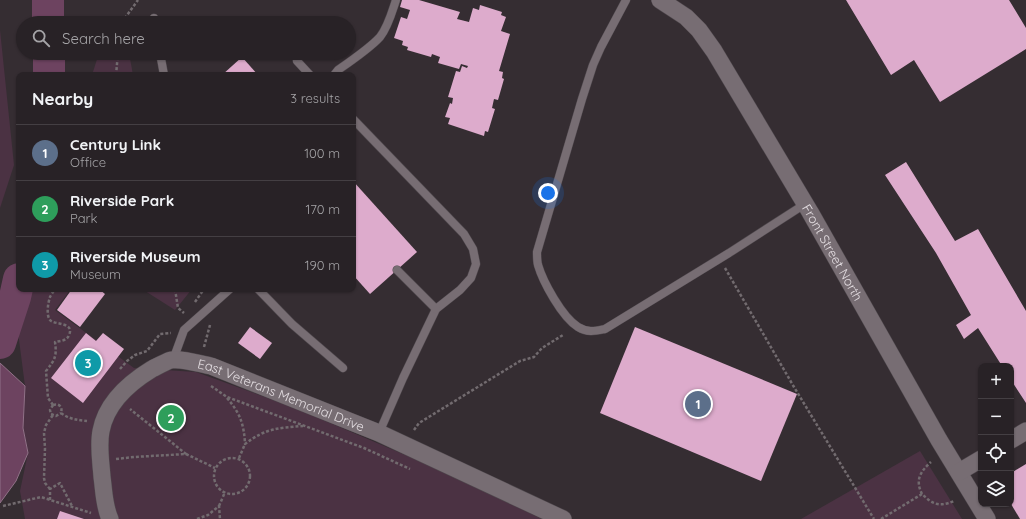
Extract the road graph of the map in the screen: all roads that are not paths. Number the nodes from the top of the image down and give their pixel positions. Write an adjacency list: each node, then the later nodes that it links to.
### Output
1 (396, 0): 4 (lane)
2 (626, 0): 12 (lane)
3 (660, 0): 12 (street, Front Street North)
4 (356, 57)
5 (161, 60): 8 (lane)
6 (351, 60): 10 (lane)
7 (297, 62): 9 (lane)
8 (163, 72)
9 (307, 72)
10 (336, 72)
11 (356, 122): 16 (lane)
12 (805, 204): 23 (street, Front Street North)
13 (397, 270): 16 (lane)
14 (226, 292): 17 (lane)
15 (261, 292): 18 (lane)
16 (436, 309): 20 (lane)
17 (173, 360): 20 (street, East Veterans Memorial Drive); 24 (street)
18 (343, 368)
19 (1026, 431): 21 (street)
20 (379, 433): 25 (street, East Veterans Memorial Drive)
21 (1014, 438)
22 (978, 461): 23 (street)
23 (959, 472): 26 (street, Front Street North)
24 (103, 516)
25 (563, 519)
26 (987, 519)

